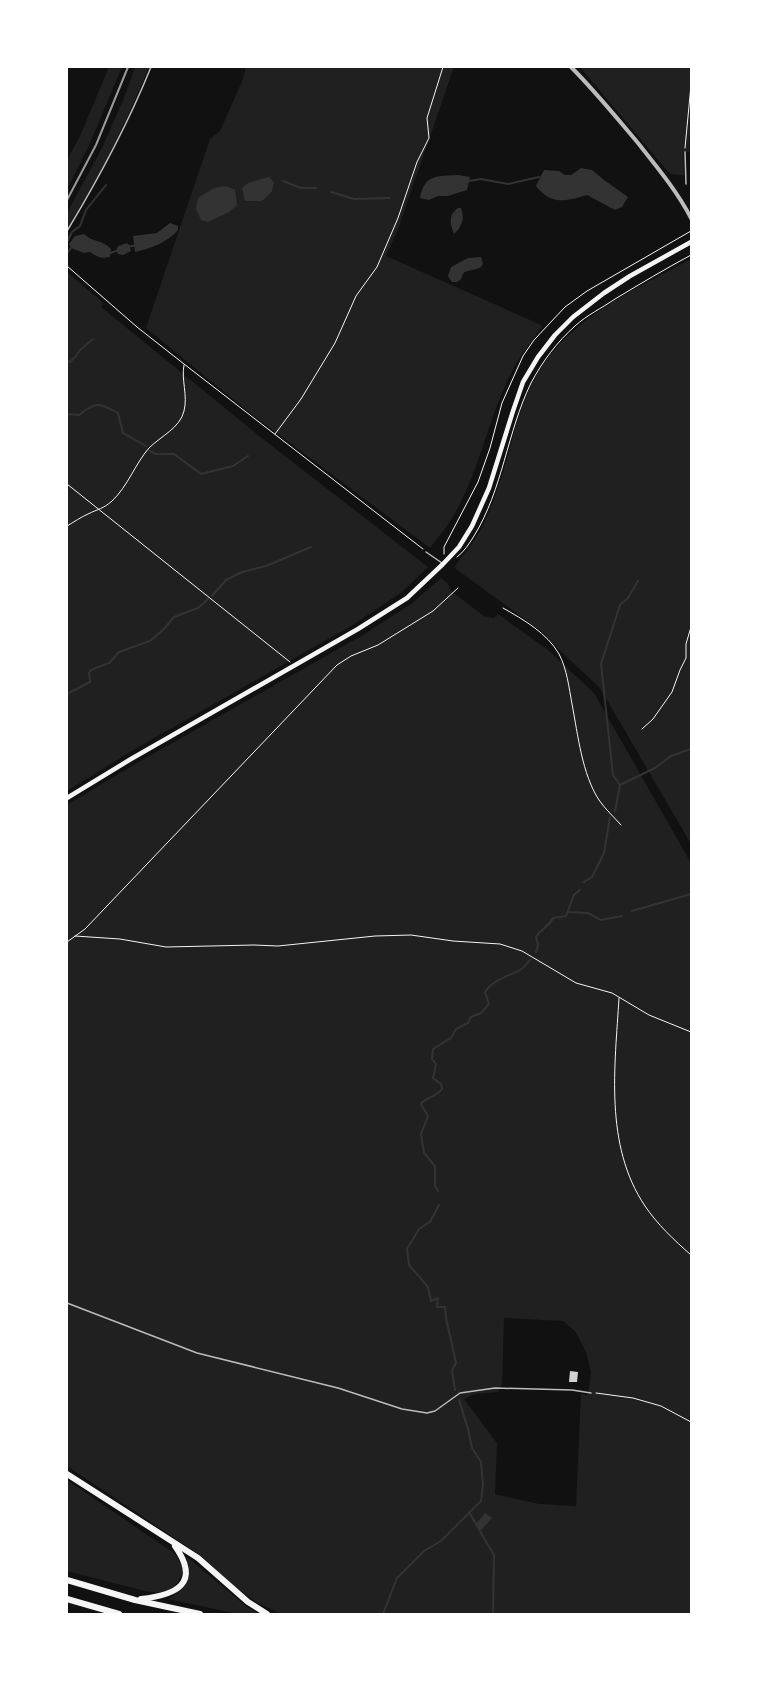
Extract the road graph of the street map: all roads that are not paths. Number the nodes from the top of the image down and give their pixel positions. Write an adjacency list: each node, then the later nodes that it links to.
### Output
1 (151, 67): 6 (lane)
2 (571, 67): 5 (street)
3 (685, 152): 4 (lane)
4 (686, 184)
5 (691, 218)
6 (67, 230)
7 (691, 242): 9 (main road)
8 (426, 552): 9 (lane)
9 (443, 564): 10 (main road)
10 (67, 798)
11 (67, 1303): 12 (lane)
12 (591, 1393)
13 (67, 1474): 14 (highway)
14 (173, 1543): 17 (highway); 20 (highway)
15 (67, 1580): 17 (highway)
16 (67, 1599): 18 (highway)
17 (135, 1600): 19 (highway)
18 (119, 1614)
19 (200, 1614)
20 (267, 1614)

